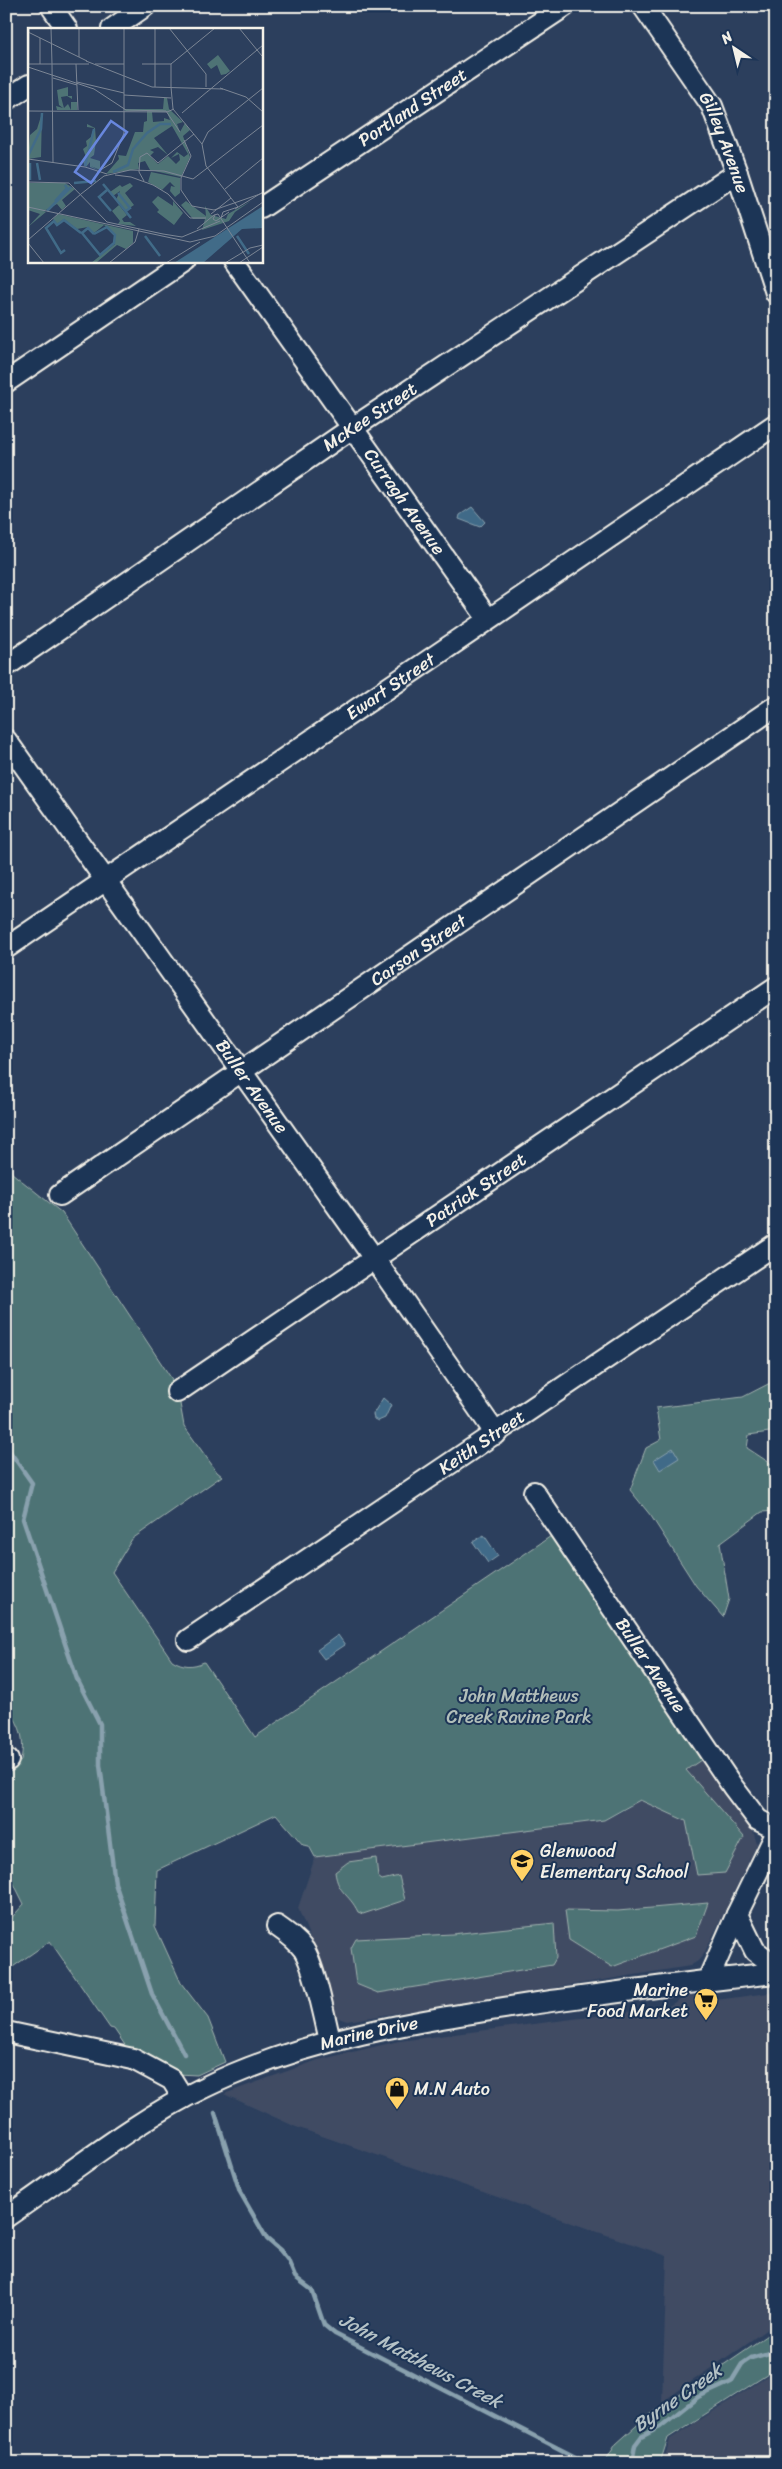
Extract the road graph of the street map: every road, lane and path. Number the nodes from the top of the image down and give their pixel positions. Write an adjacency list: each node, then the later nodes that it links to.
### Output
1 (51, 6): 5 (street)
2 (146, 6): 6 (street)
3 (565, 6): 10 (street, Portland Street)
4 (642, 6): 9 (street, Gilley Avenue)
5 (66, 28)
6 (113, 28)
7 (28, 86): 8 (street)
8 (6, 100)
9 (737, 173): 13 (street, Gilley Avenue); 16 (street, McKee Street)
10 (262, 207)
11 (183, 262): 14 (street)
12 (235, 262): 16 (street, Curragh Avenue)
13 (776, 294)
14 (6, 382)
15 (776, 424): 17 (street, Ewart Street)
16 (353, 428): 17 (street, Curragh Avenue); 18 (street, McKee Street)
17 (488, 619): 21 (street, Ewart Street)
18 (6, 666)
19 (776, 706): 24 (street, Carson Street)
20 (6, 740): 21 (street, Buller Avenue)
21 (105, 880): 22 (street, Ewart Street); 24 (street, Buller Avenue)
22 (6, 948)
23 (776, 987): 27 (street, Patrick Street)
24 (241, 1071): 25 (street, Carson Street); 27 (street, Buller Avenue)
25 (60, 1195)
26 (776, 1244): 29 (street, Keith Street)
27 (375, 1260): 28 (street, Patrick Street); 29 (street, Buller Avenue)
28 (177, 1392)
29 (496, 1434): 31 (street, Keith Street)
30 (534, 1492): 32 (street, Buller Avenue)
31 (188, 1640)
32 (776, 1829)
33 (776, 1834): 34 (street)
34 (737, 1914): 36 (street); 38 (street)
35 (277, 1926): 40 (street)
36 (776, 1966)
37 (776, 1973): 38 (street, Marine Drive)
38 (708, 1980): 40 (street, Marine Drive)
39 (6, 2032): 41 (street)
40 (330, 2041): 41 (street, Marine Drive)
41 (184, 2098): 42 (street, Marine Drive)
42 (6, 2217)

